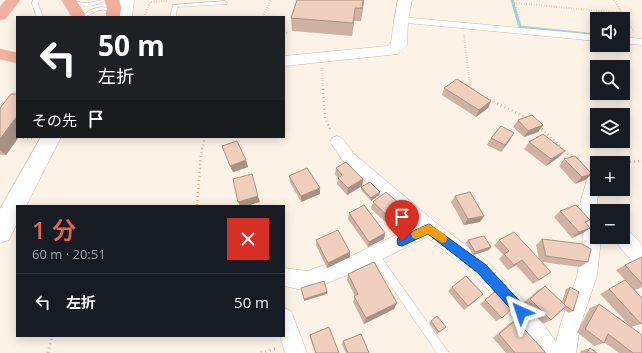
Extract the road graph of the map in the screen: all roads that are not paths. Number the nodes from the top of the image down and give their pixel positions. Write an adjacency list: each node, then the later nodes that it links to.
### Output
1 (9, 0): 10 (highway)
2 (13, 0): 11 (highway)
3 (36, 0): 12 (lane)
4 (69, 0): 5 (lane); 13 (highway)
5 (102, 0)
6 (112, 0): 15 (highway)
7 (127, 0): 15 (street)
8 (405, 0): 17 (street)
9 (225, 3): 16 (lane)
10 (0, 9)
11 (0, 16)
12 (40, 16)
13 (78, 16)
14 (85, 16): 15 (lane)
15 (117, 16)
16 (173, 16)
17 (401, 20): 18 (street); 23 (street)
18 (590, 37)
19 (630, 41): 20 (street)
20 (641, 42)
21 (0, 54): 22 (highway)
22 (16, 58)
23 (285, 61)
24 (16, 66): 25 (highway)
25 (0, 69)
26 (50, 138): 29 (street)
27 (337, 142): 28 (street)
28 (429, 228): 32 (street); 38 (street)
29 (0, 232)
30 (591, 244): 39 (street)
31 (629, 244): 33 (street)
32 (374, 254): 34 (street); 37 (lane)
33 (642, 258)
34 (285, 277)
35 (285, 321): 36 (street)
36 (296, 353)
37 (444, 353)
38 (551, 353)
39 (565, 353)

